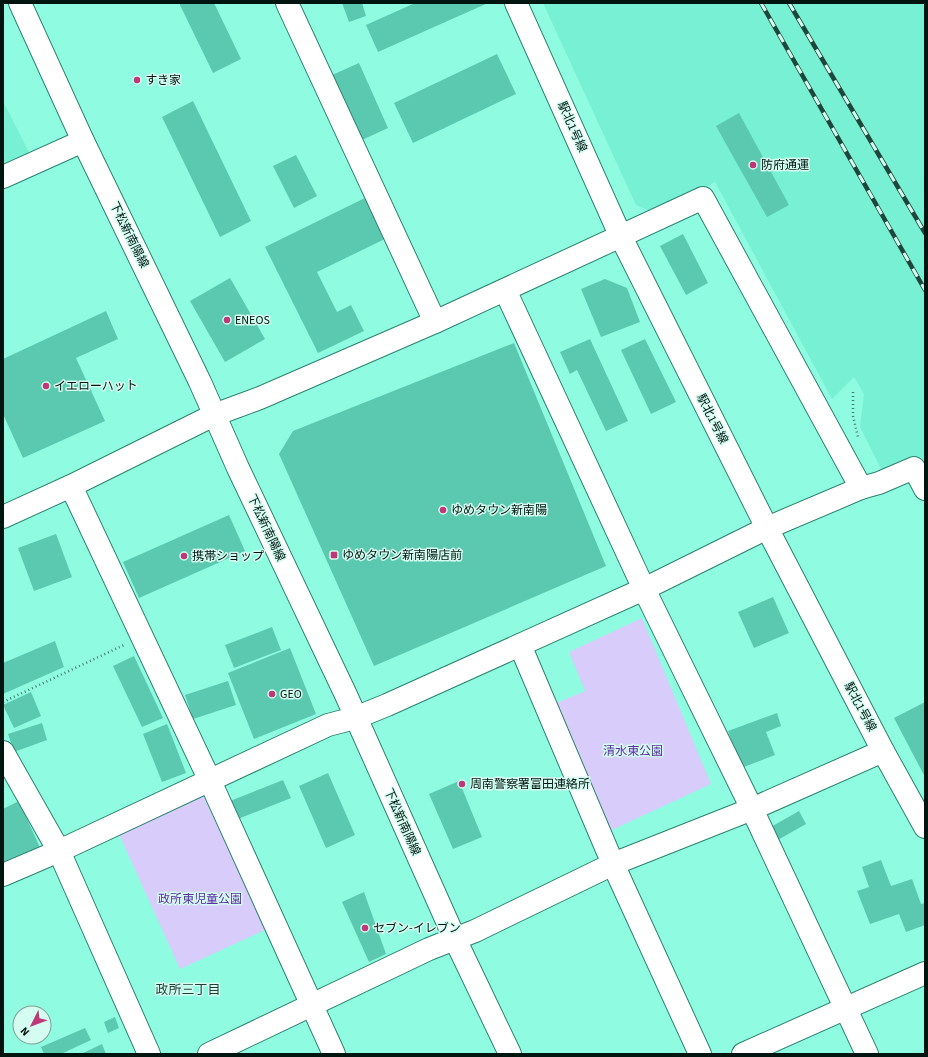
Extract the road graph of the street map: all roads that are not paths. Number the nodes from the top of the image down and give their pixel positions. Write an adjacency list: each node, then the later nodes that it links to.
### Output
1 (20, 3): 4 (street, 下松新南陽線)
2 (287, 3): 8 (street)
3 (516, 3): 6 (street, 駅北1号線)
4 (83, 141): 5 (street); 9 (street, 下松新南陽線)
5 (3, 177)
6 (621, 237): 7 (street); 11 (street); 14 (street, 駅北1号線)
7 (504, 290): 8 (street); 15 (street)
8 (435, 322): 9 (street)
9 (214, 415): 10 (street); 17 (street, 下松新南陽線)
10 (71, 486): 13 (street); 20 (street)
11 (861, 488): 12 (street); 14 (street)
12 (925, 489)
13 (3, 517)
14 (767, 528): 15 (street); 18 (street, 駅北1号線)
15 (644, 589): 16 (street); 21 (street)
16 (520, 644): 17 (street); 24 (street)
17 (355, 718): 20 (street); 26 (street, 下松新南陽線)
18 (883, 751): 21 (street); 22 (street, 駅北1号線)
19 (3, 752): 23 (street)
20 (210, 780): 23 (street); 28 (street)
21 (752, 809): 24 (street); 29 (street)
22 (922, 814)
23 (59, 851): 25 (street); 30 (street)
24 (613, 864): 26 (street); 34 (street)
25 (3, 875)
26 (455, 939): 28 (street); 33 (street, 下松新南陽線)
27 (925, 973): 29 (street)
28 (313, 1005): 31 (street); 32 (street)
29 (847, 1008): 35 (street); 36 (street)
30 (149, 1054)
31 (209, 1054)
32 (334, 1054)
33 (510, 1054)
34 (700, 1054)
35 (743, 1054)
36 (867, 1054)

